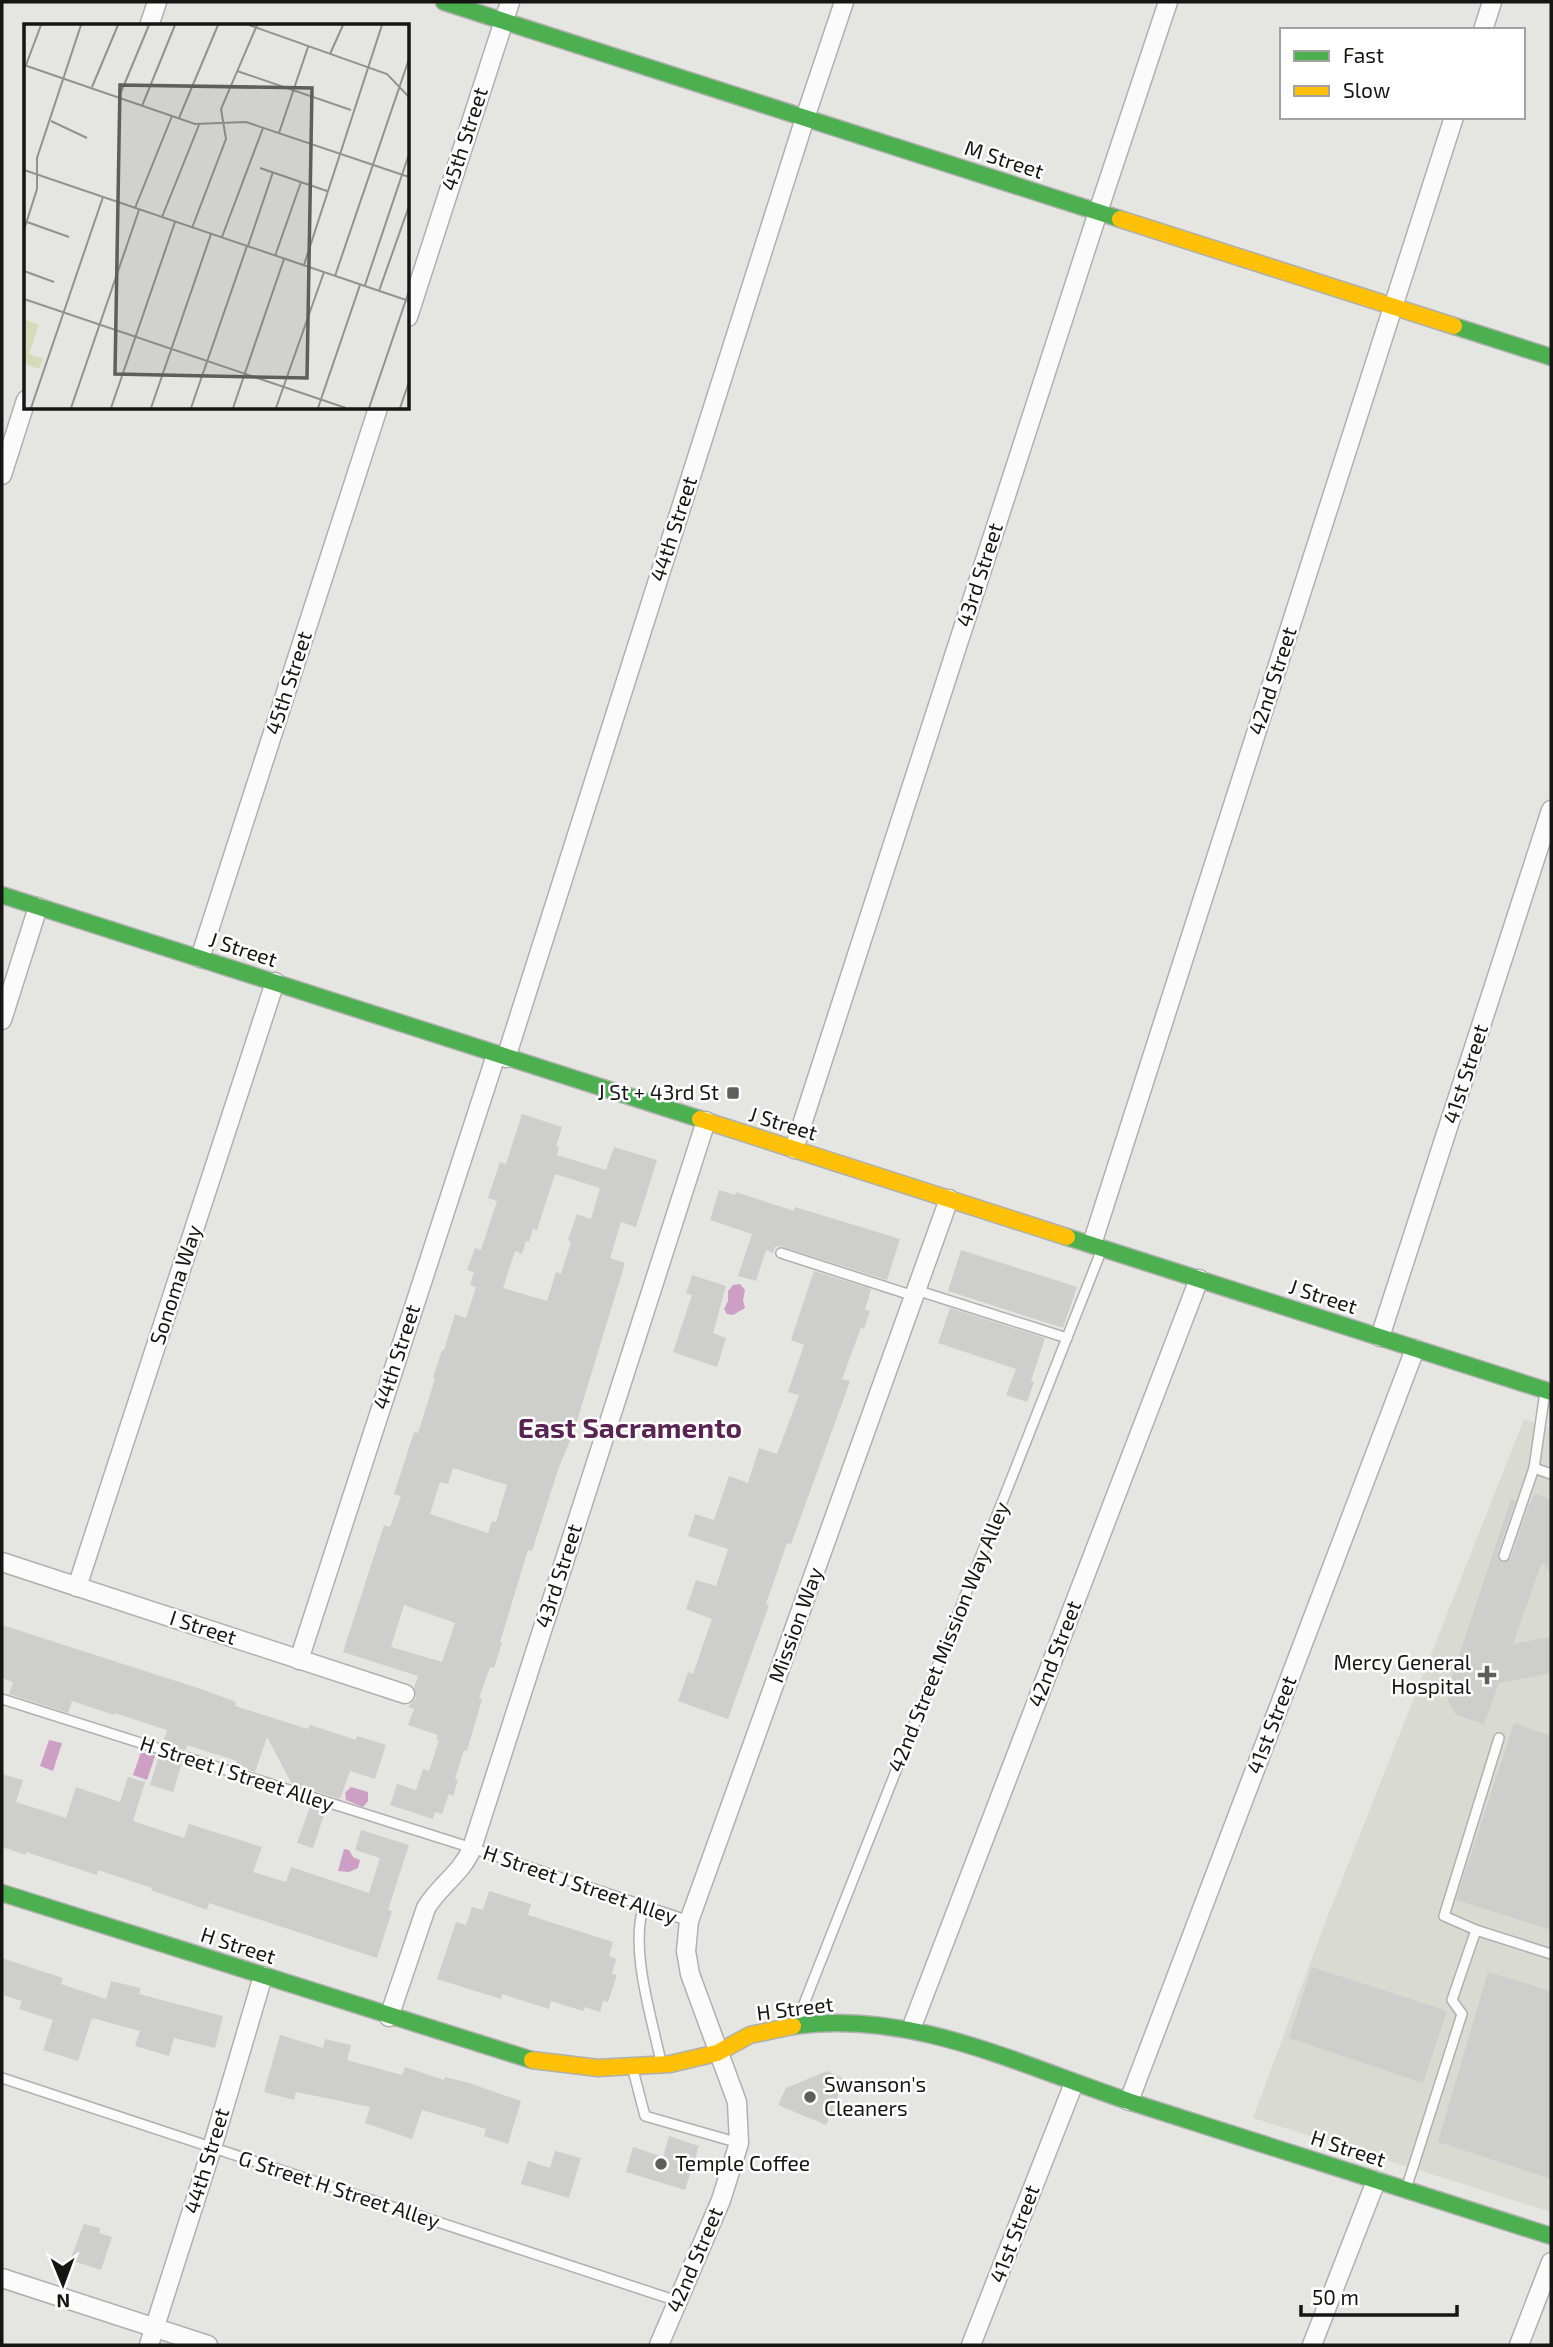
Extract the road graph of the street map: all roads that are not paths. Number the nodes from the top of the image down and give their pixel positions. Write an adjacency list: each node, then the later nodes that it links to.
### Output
1 (157, 2): 8 (street)
2 (444, 2): 7 (main road, M Street)
3 (510, 2): 7 (street, 45th Street)
4 (844, 2): 10 (street, 44th Street)
5 (1168, 2): 12 (street, 43rd Street)
6 (1492, 2): 9 (street)
7 (504, 21): 10 (main road, M Street); 14 (street, 45th Street)
8 (150, 24)
9 (1484, 28)
10 (805, 118): 12 (main road, M Street); 25 (street, 44th Street)
11 (1453, 119): 13 (street, 42nd Street)
12 (1098, 212): 13 (main road, M Street); 27 (street, 43rd Street)
13 (1394, 306): 15 (main road, M Street); 29 (street, 42nd Street)
14 (410, 311)
15 (1551, 357)
16 (24, 406): 18 (street)
17 (377, 410): 22 (street, 45th Street)
18 (2, 475)
19 (1551, 810): 33 (street, 41st Street)
20 (2, 895): 21 (main road, J Street)
21 (38, 906): 22 (main road, J Street); 24 (street)
22 (200, 958): 23 (main road, J Street)
23 (275, 982): 25 (main road, J Street); 41 (street, Sonoma Way)
24 (2, 1020)
25 (501, 1056): 26 (main road, J Street); 42 (street, 44th Street)
26 (706, 1121): 27 (main road, J Street); 46 (street, 43rd Street)
27 (794, 1149): 28 (main road, J Street)
28 (949, 1199): 29 (main road, J Street); 32 (street, Mission Way)
29 (1097, 1246): 31 (main road, J Street); 34 (lane, 42nd Street Mission Way Alley)
30 (781, 1252): 32 (lane)
31 (1199, 1279): 33 (main road, J Street); 55 (street, 42nd Street)
32 (915, 1293): 34 (lane); 49 (street, Mission Way)
33 (1380, 1337): 35 (main road, J Street)
34 (1067, 1338): 54 (lane, 42nd Street Mission Way Alley)
35 (1416, 1349): 36 (main road, J Street); 61 (street, 41st Street)
36 (1548, 1392): 37 (lane)
37 (1534, 1468): 38 (lane); 39 (lane)
38 (1551, 1474)
39 (1504, 1556)
40 (2, 1562): 41 (street, I Street)
41 (77, 1587): 42 (street, I Street)
42 (299, 1660): 43 (street, I Street)
43 (405, 1694)
44 (2, 1699): 46 (lane, H Street I Street Alley)
45 (1499, 1738): 50 (lane)
46 (472, 1848): 48 (lane, H Street J Street Alley); 53 (street, 43rd Street)
47 (2, 1893): 52 (main road, H Street)
48 (644, 1906): 49 (lane, H Street J Street Alley); 57 (lane)
49 (689, 1921): 56 (street, Mission Way)
50 (1476, 1930): 51 (lane); 65 (lane)
51 (1551, 1954)
52 (263, 1976): 53 (main road, H Street); 63 (street, 44th Street)
53 (389, 2017): 58 (main road, H Street)
54 (795, 2025): 55 (main road, H Street); 56 (main road, H Street)
55 (911, 2029): 60 (main road, H Street)
56 (720, 2052): 57 (main road, H Street); 62 (street, 42nd Street)
57 (661, 2065): 58 (main road, H Street)
58 (632, 2068): 62 (lane)
59 (2, 2078): 63 (lane, G Street H Street Alley)
60 (1074, 2083): 61 (main road, H Street); 73 (street, 41st Street)
61 (1129, 2101): 64 (main road, H Street)
62 (739, 2143): 69 (street, 42nd Street)
63 (212, 2148): 69 (lane, G Street H Street Alley); 70 (street, 44th Street)
64 (1376, 2180): 65 (main road, H Street); 74 (street)
65 (1406, 2190): 66 (main road, H Street)
66 (1551, 2236)
67 (1551, 2262): 75 (street)
68 (2, 2278): 70 (street)
69 (677, 2301): 72 (street, 42nd Street)
70 (152, 2337): 71 (street)
71 (208, 2345)
72 (659, 2345)
73 (971, 2345)
74 (1312, 2345)
75 (1519, 2345)

